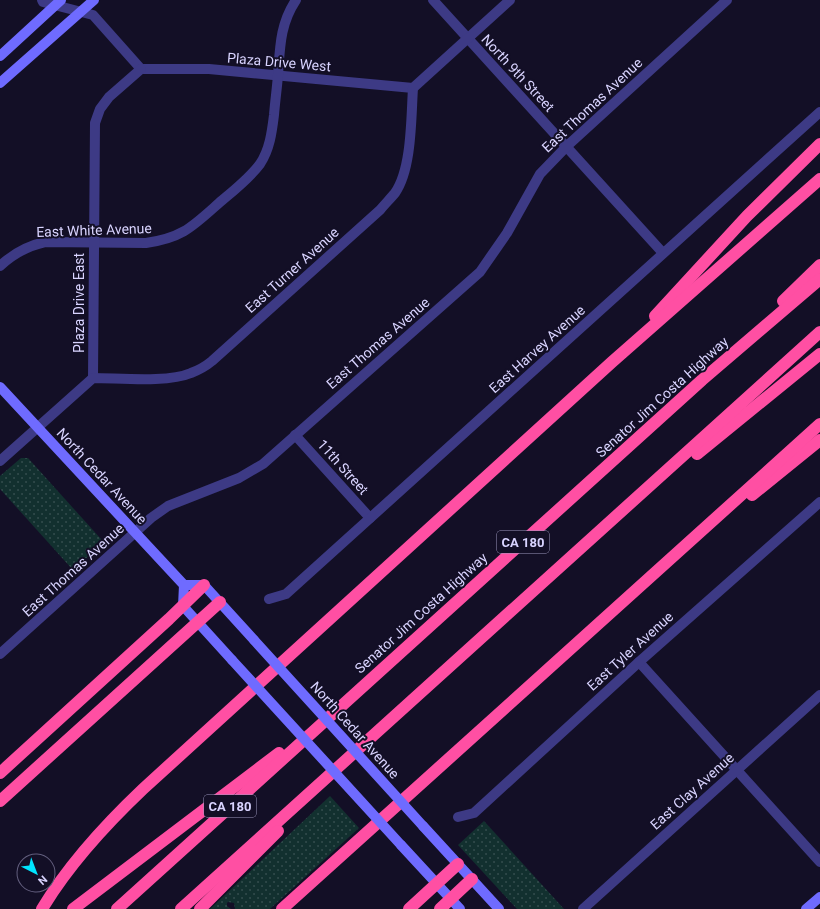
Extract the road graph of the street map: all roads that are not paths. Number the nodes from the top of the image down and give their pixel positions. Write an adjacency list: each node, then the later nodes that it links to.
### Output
1 (42, 0): 7 (street)
2 (94, 0): 8 (main road)
3 (296, 0): 12 (street, East White Avenue)
4 (433, 0): 9 (street, North 9th Street)
5 (510, 0): 9 (street)
6 (727, 0): 17 (street, East Thomas Avenue)
7 (59, 2): 8 (street); 10 (main road)
8 (81, 11): 11 (street); 13 (main road)
9 (468, 38): 14 (street); 17 (street, North 9th Street)
10 (0, 56)
11 (141, 69): 12 (street, Plaza Drive West); 19 (street, Plaza Drive East)
12 (278, 76): 14 (street, Plaza Drive West); 19 (street, East White Avenue)
13 (0, 83)
14 (413, 88): 27 (street, East Turner Avenue)
15 (820, 112): 20 (street, East Harvey Avenue)
16 (820, 144): 26 (highway)
17 (566, 146): 20 (street, North 9th Street); 32 (street, East Thomas Avenue)
18 (820, 179): 26 (highway)
19 (93, 242): 22 (street, East White Avenue); 27 (street, Plaza Drive East)
20 (664, 253): 36 (street, East Harvey Avenue)
21 (820, 265): 28 (highway)
22 (0, 266)
23 (820, 279): 28 (highway, Senator Jim Costa Highway / CA 180)
24 (820, 332): 38 (highway, CA 180)
25 (820, 354): 38 (highway)
26 (612, 362): 61 (highway)
27 (93, 378): 31 (street)
28 (702, 380): 49 (highway, Senator Jim Costa Highway / CA 180)
29 (0, 387): 31 (main road, North Cedar Avenue)
30 (820, 424): 41 (highway)
31 (37, 427): 34 (street); 37 (main road, North Cedar Avenue)
32 (295, 435): 36 (street, 11th Street); 37 (street, East Thomas Avenue)
33 (820, 440): 41 (highway)
34 (0, 461)
35 (820, 502): 47 (street, East Tyler Avenue)
36 (370, 518): 42 (street, East Harvey Avenue)
37 (135, 532): 39 (main road, North Cedar Avenue); 46 (street, East Thomas Avenue)
38 (587, 543): 50 (highway, CA 180)
39 (184, 585): 40 (main road); 44 (main road)
40 (204, 585): 43 (main road, North Cedar Avenue); 44 (highway)
41 (632, 593): 66 (highway)
42 (269, 599)
43 (220, 602): 45 (highway); 56 (main road, North Cedar Avenue, bridge)
44 (183, 606): 45 (main road); 52 (highway)
45 (198, 622): 53 (highway); 58 (main road, bridge)
46 (0, 654)
47 (639, 662): 51 (street); 54 (street, East Tyler Avenue)
48 (820, 695): 51 (street, East Clay Avenue)
49 (343, 704): 62 (highway); 63 (highway, Senator Jim Costa Highway / CA 180)
50 (371, 738): 64 (highway, CA 180); 65 (highway)
51 (737, 770): 55 (street); 71 (street, East Clay Avenue)
52 (0, 773)
53 (0, 801)
54 (458, 817)
55 (820, 862)
56 (458, 864): 57 (main road, North Cedar Avenue); 58 (highway)
57 (472, 879): 60 (highway); 70 (main road, North Cedar Avenue)
58 (436, 884): 60 (main road); 67 (highway)
59 (820, 897): 72 (main road)
60 (451, 899): 68 (highway); 69 (main road)
61 (42, 909)
62 (73, 909)
63 (117, 909)
64 (180, 909)
65 (200, 909)
66 (282, 909)
67 (409, 909)
68 (440, 909)
69 (460, 909)
70 (500, 909)
71 (583, 909)
72 (806, 909)

